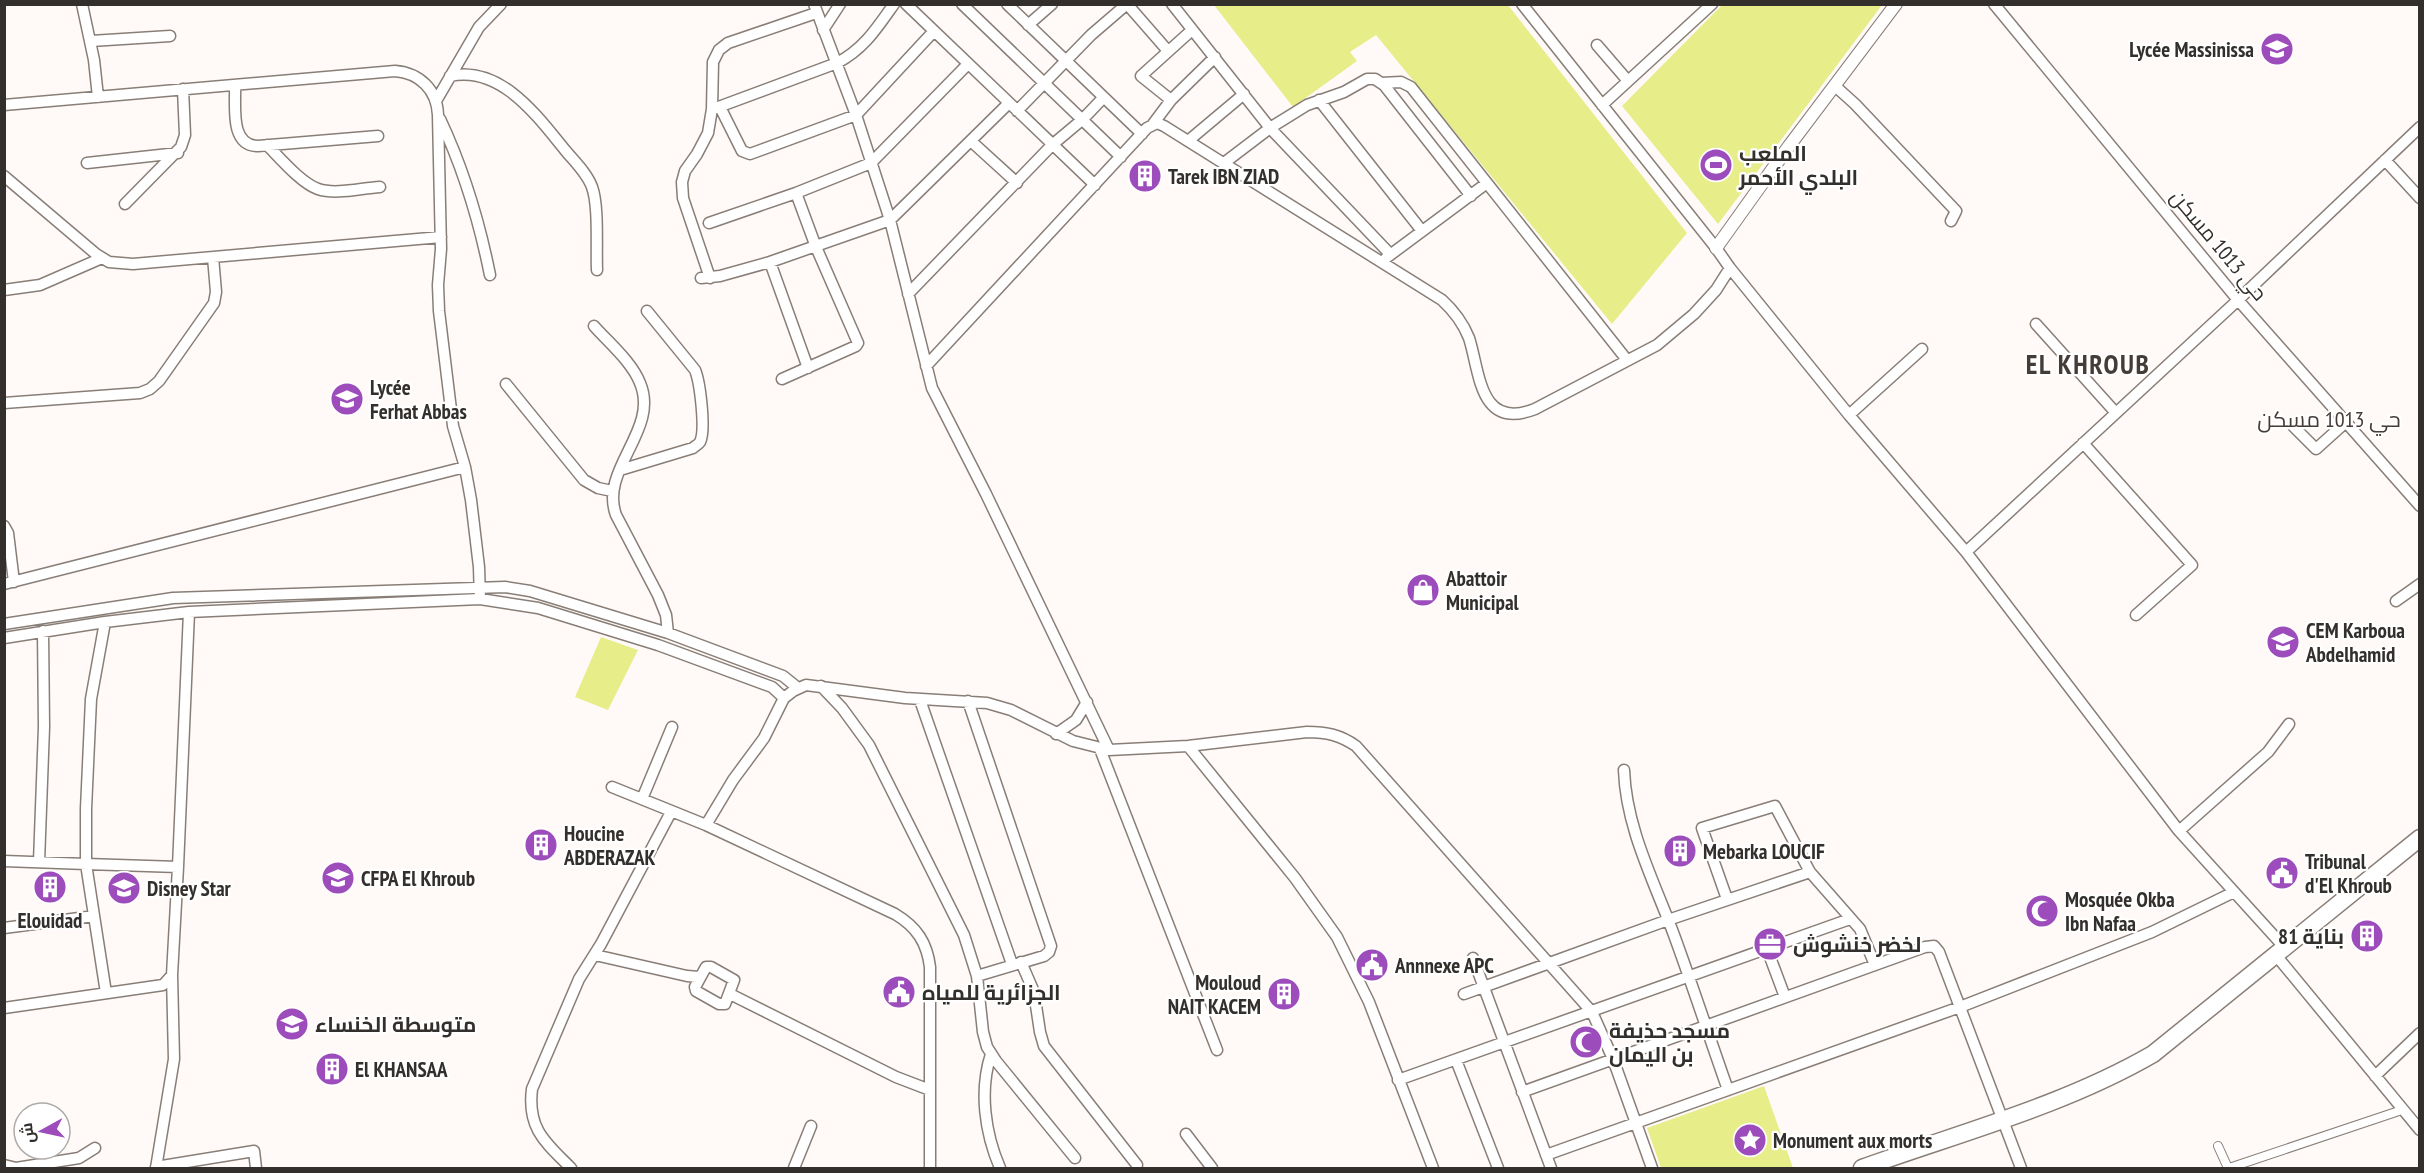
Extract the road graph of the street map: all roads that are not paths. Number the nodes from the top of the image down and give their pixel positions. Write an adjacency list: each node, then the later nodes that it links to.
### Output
1 (82, 4): 21 (street)
2 (501, 4): 28 (street)
3 (840, 4): 17 (street)
4 (894, 4): 26 (street)
5 (906, 4): 19 (street)
6 (962, 4): 31 (street)
7 (1007, 4): 16 (street)
8 (1052, 4): 16 (street)
9 (1127, 4): 23 (street); 25 (street)
10 (1172, 4): 18 (street)
11 (1522, 4): 42 (street)
12 (1712, 4): 29 (street)
13 (1896, 4): 33 (street)
14 (1994, 4): 89 (street, حي 1013 مسكن)
15 (815, 9): 17 (street); 44 (street)
16 (1028, 25): 25 (street)
17 (823, 30): 26 (street)
18 (1192, 30): 23 (street); 24 (street)
19 (934, 31): 27 (street); 46 (street)
20 (170, 36): 21 (street)
21 (91, 41): 36 (street)
22 (1597, 45): 29 (street)
23 (1168, 51): 38 (street)
24 (1215, 57): 35 (street); 38 (street)
25 (1064, 61): 31 (street); 37 (street)
26 (837, 63): 44 (street); 46 (street)
27 (968, 64): 43 (street); 61 (street)
28 (450, 76): 40 (street); 85 (street)
29 (1628, 81): 42 (street)
30 (1381, 82): 39 (street); 65 (street); 69 (street)
31 (1044, 84): 43 (street); 47 (street)
32 (235, 85): 34 (street); 40 (street); 55 (street)
33 (1834, 86): 73 (street); 78 (street)
34 (183, 90): 36 (street); 57 (street)
35 (1244, 94): 50 (street); 53 (street)
36 (98, 97): 41 (street)
37 (1103, 98): 47 (street); 51 (street)
38 (1171, 100): 48 (street)
39 (1319, 100): 50 (street); 75 (street)
40 (436, 101): 45 (street)
41 (4, 105)
42 (1602, 105): 78 (street)
43 (1013, 107): 54 (street); 56 (street)
44 (716, 108): 46 (street); 83 (street)
45 (438, 115): 76 (street); 86 (street)
46 (856, 115): 61 (street)
47 (1083, 119): 56 (street); 58 (street)
48 (1153, 124): 51 (street); 53 (street)
49 (2420, 127): 59 (street)
50 (1270, 128): 62 (street); 79 (street)
51 (1142, 134): 58 (street)
52 (378, 136): 55 (street)
53 (1188, 141): 62 (street)
54 (972, 142): 64 (street); 72 (street)
55 (267, 145): 67 (street)
56 (1053, 145): 64 (street); 66 (street)
57 (178, 153): 60 (street); 71 (street)
58 (1121, 157): 66 (street)
59 (2385, 160): 70 (street); 89 (street)
60 (87, 163)
61 (872, 163): 68 (street); 72 (street)
62 (1224, 163): 82 (street)
63 (4, 176): 81 (street)
64 (1017, 183): 88 (street)
65 (1488, 183): 69 (street); 94 (street)
66 (1095, 185): 95 (street)
67 (380, 187)
68 (796, 193): 74 (street); 77 (street)
69 (1471, 196): 75 (street)
70 (2420, 198)
71 (125, 204)
72 (890, 220): 77 (street); 88 (street)
73 (1951, 221)
74 (709, 223)
75 (1422, 231): 79 (street)
76 (441, 237): 80 (street); 105 (street)
77 (816, 247): 83 (street); 96 (street)
78 (1716, 248): 84 (street)
79 (1390, 254): 82 (street)
80 (213, 257): 81 (street); 99 (street)
81 (102, 258): 87 (street)
82 (1380, 261): 94 (street)
83 (770, 262): 96 (street)
84 (1730, 268): 94 (street); 101 (street)
85 (597, 270)
86 (490, 275)
87 (4, 290)
88 (908, 294): 95 (street)
89 (2238, 300): 100 (street); 102 (street, حي 1013 مسكن)
90 (647, 311): 106 (street)
91 (2036, 324): 100 (street)
92 (594, 326): 106 (street)
93 (1922, 349): 101 (street)
94 (1627, 360)
95 (926, 366): 128 (street)
96 (808, 368): 97 (street)
97 (782, 379)
98 (506, 384): 107 (street)
99 (4, 403)
100 (2116, 413): 104 (street)
101 (1849, 415): 110 (street)
102 (2346, 422): 103 (street); 108 (street, حي 1013 مسكن)
103 (2293, 426)
104 (2083, 443): 110 (street); 117 (street)
105 (465, 467): 111 (street); 113 (street)
106 (620, 470): 107 (street)
107 (612, 491): 121 (street)
108 (2420, 506)
109 (4, 526): 111 (street)
110 (1966, 552): 139 (street)
111 (9, 583)
112 (2420, 584): 115 (street)
113 (481, 586): 114 (street); 119 (street); 121 (street)
114 (480, 599): 116 (street); 125 (street)
115 (2396, 602)
116 (189, 612): 118 (street); 144 (street)
117 (2136, 615)
118 (105, 622): 120 (street); 143 (street)
119 (4, 624)
120 (44, 631): 122 (street); 142 (street)
121 (668, 633): 124 (street)
122 (4, 638)
123 (821, 686): 124 (street); 126 (street); 160 (street)
124 (798, 688): 125 (street)
125 (784, 698): 138 (street)
126 (920, 700): 127 (street); 156 (street)
127 (968, 701): 131 (street); 156 (street)
128 (1087, 702): 131 (street); 133 (street)
129 (2289, 724): 139 (street)
130 (672, 727): 136 (street)
131 (1056, 734): 133 (street)
132 (1188, 746): 133 (street); 157 (street); 179 (street)
133 (1105, 749): 174 (street)
134 (1624, 770): 150 (street)
135 (612, 787): 136 (street)
136 (642, 799): 137 (street)
137 (671, 812): 138 (street); 154 (street)
138 (706, 825): 180 (street)
139 (2179, 831): 146 (street)
140 (2420, 838): 153 (main road)
141 (4, 861): 142 (street)
142 (39, 862): 143 (street)
143 (86, 864): 144 (street); 148 (street)
144 (178, 867): 159 (street)
145 (1810, 872): 147 (street); 147 (street); 149 (street)
146 (2234, 892): 153 (street); 168 (street)
147 (1727, 899): 150 (street)
148 (94, 916): 151 (street); 164 (street)
149 (1850, 919): 152 (street); 158 (street)
150 (1668, 920): 157 (street); 161 (street)
151 (4, 928)
152 (1767, 949): 161 (street); 167 (street)
153 (2280, 951): 178 (street); 184 (main road)
154 (595, 955): 162 (street); 199 (street)
155 (1473, 958): 163 (street)
156 (1016, 963): 160 (street); 195 (street)
157 (1550, 964): 163 (street); 170 (street)
158 (1875, 965): 167 (street); 168 (street)
159 (172, 975): 164 (street); 197 (street)
160 (976, 976): 175 (street)
161 (1689, 976): 170 (street); 171 (street)
162 (700, 977): 165 (street); 165 (street)
163 (1483, 987): 166 (street); 173 (street)
164 (106, 993): 169 (street)
165 (730, 994): 180 (street)
166 (1464, 994)
167 (1785, 997): 171 (street)
168 (1960, 1007): 181 (street); 184 (street)
169 (4, 1008)
170 (1592, 1012): 173 (street); 176 (street)
171 (1705, 1025): 176 (street); 181 (street)
172 (2420, 1033): 178 (street)
173 (1503, 1043): 177 (street); 182 (street)
174 (1217, 1050)
175 (991, 1054): 192 (street); 202 (street)
176 (1613, 1059): 182 (street); 185 (street)
177 (1456, 1060): 179 (street); 205 (street)
178 (2375, 1076): 183 (street)
179 (1398, 1080): 204 (street)
180 (930, 1090): 201 (street)
181 (1728, 1090): 185 (street)
182 (1522, 1092): 191 (street)
183 (2402, 1110): 187 (street); 209 (street)
184 (2002, 1119): 196 (main road); 208 (street)
185 (1635, 1123): 191 (street); 207 (street)
186 (812, 1126): 200 (street)
187 (2420, 1130)
188 (1186, 1134): 203 (street)
189 (2218, 1146): 209 (street)
190 (95, 1148): 193 (street)
191 (1546, 1155): 206 (street)
192 (1074, 1158)
193 (79, 1163): 194 (street)
194 (4, 1165)
195 (1137, 1165)
196 (1870, 1167)
197 (156, 1168): 198 (street)
198 (256, 1168)
199 (571, 1168)
200 (794, 1168)
201 (930, 1168)
202 (1000, 1168)
203 (1212, 1168)
204 (1433, 1168)
205 (1498, 1168)
206 (1551, 1168)
207 (1652, 1168)
208 (2021, 1168)
209 (2228, 1168)

